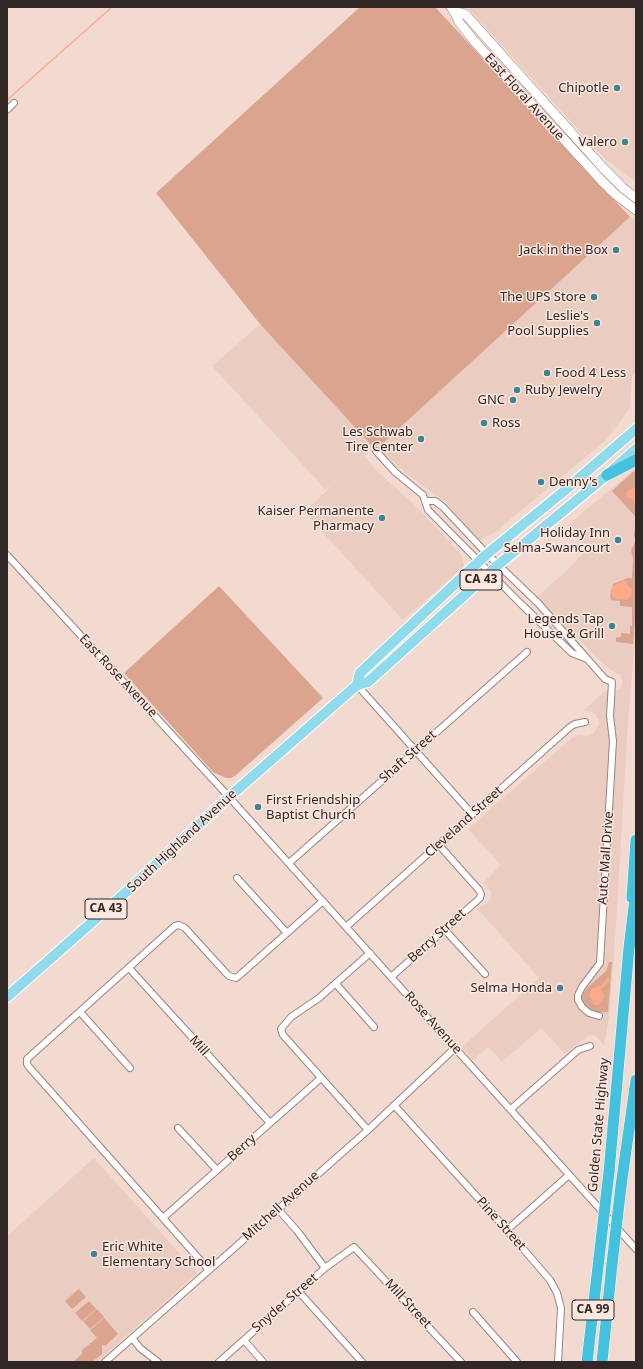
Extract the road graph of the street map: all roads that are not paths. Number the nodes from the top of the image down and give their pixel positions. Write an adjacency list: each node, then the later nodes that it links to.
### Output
1 (453, 9): 4 (street, East Floral Avenue); 5 (street, East Floral Avenue)
2 (14, 103): 3 (street)
3 (7, 110)
4 (636, 198)
5 (636, 210)
6 (636, 429): 12 (main road, South Highland Avenue / CA 43)
7 (636, 449): 10 (main road, CA 43)
8 (376, 452): 11 (street)
9 (636, 460): 10 (highway)
10 (607, 475): 15 (main road, South Highland Avenue / CA 43)
11 (426, 501): 12 (street); 14 (street)
12 (487, 554): 14 (main road, South Highland Avenue / CA 43); 15 (street)
13 (7, 555): 22 (street, East Rose Avenue)
14 (479, 562): 16 (street); 19 (main road, South Highland Avenue / CA 43)
15 (498, 565): 16 (main road, South Highland Avenue / CA 43); 18 (street)
16 (490, 572): 18 (street); 19 (main road, South Highland Avenue / CA 43)
17 (527, 652): 21 (street, Shaft Street)
18 (588, 660): 41 (street, Auto Mall Drive)
19 (356, 685): 21 (street); 22 (main road, South Highland Avenue / CA 43)
20 (585, 722): 23 (street, Cleveland Street)
21 (415, 750): 23 (street); 26 (street, Shaft Street)
22 (229, 797): 26 (street, Rose Avenue); 39 (main road, South Highland Avenue / CA 43)
23 (472, 814): 25 (street, Cleveland Street)
24 (636, 840): 33 (highway)
25 (439, 845): 30 (street, Cleveland Street); 31 (street, Berry Street)
26 (289, 863): 29 (street, Rose Avenue)
27 (237, 878): 32 (street)
28 (636, 890): 33 (highway, Golden State Highway / CA 99)
29 (323, 901): 30 (street, Rose Avenue); 32 (street)
30 (346, 928): 34 (street, Rose Avenue)
31 (444, 929): 36 (street); 37 (street, Berry Street)
32 (287, 933): 35 (street)
33 (629, 948): 74 (highway, Golden State Highway / CA 99, bridge)
34 (370, 953): 37 (street, Rose Avenue); 38 (street)
35 (129, 968): 40 (street); 50 (street, Mill)
36 (484, 974)
37 (391, 977): 44 (street, Rose Avenue)
38 (336, 984): 42 (street); 46 (street)
39 (7, 996)
40 (80, 1012): 45 (street); 56 (street)
41 (599, 1016)
42 (374, 1027)
43 (590, 1046): 49 (street)
44 (455, 1048): 48 (street, Mitchell Avenue); 49 (street, Rose Avenue)
45 (130, 1068)
46 (321, 1078): 50 (street, Berry); 52 (street)
47 (636, 1080): 75 (highway, Golden State Highway / CA 99, bridge)
48 (394, 1105): 52 (street, Mitchell Avenue); 57 (street, Pine Street)
49 (511, 1109): 54 (street, Rose Avenue)
50 (270, 1123): 53 (street, Berry)
51 (178, 1128): 53 (street)
52 (368, 1130): 55 (street, Mitchell Avenue)
53 (217, 1170): 56 (street, Berry)
54 (569, 1175): 57 (street); 59 (street, Rose Avenue)
55 (278, 1209): 60 (street); 61 (street, Mitchell Avenue)
56 (163, 1218): 61 (street)
57 (507, 1230): 73 (street, Pine Street)
58 (354, 1246): 60 (street, Snyder Street); 71 (street, Mill Street)
59 (636, 1249)
60 (325, 1268): 62 (street, Snyder Street)
61 (210, 1270): 64 (street, Mitchell Avenue)
62 (298, 1292): 65 (street, Snyder Street); 70 (street)
63 (473, 1312): 72 (street)
64 (132, 1338): 66 (street, Mitchell Avenue); 67 (street)
65 (244, 1340): 68 (street, Snyder Street); 69 (street)
66 (105, 1362)
67 (158, 1362)
68 (219, 1362)
69 (264, 1362)
70 (362, 1362)
71 (461, 1362)
72 (517, 1362)
73 (558, 1362)
74 (587, 1362)
75 (602, 1362)

